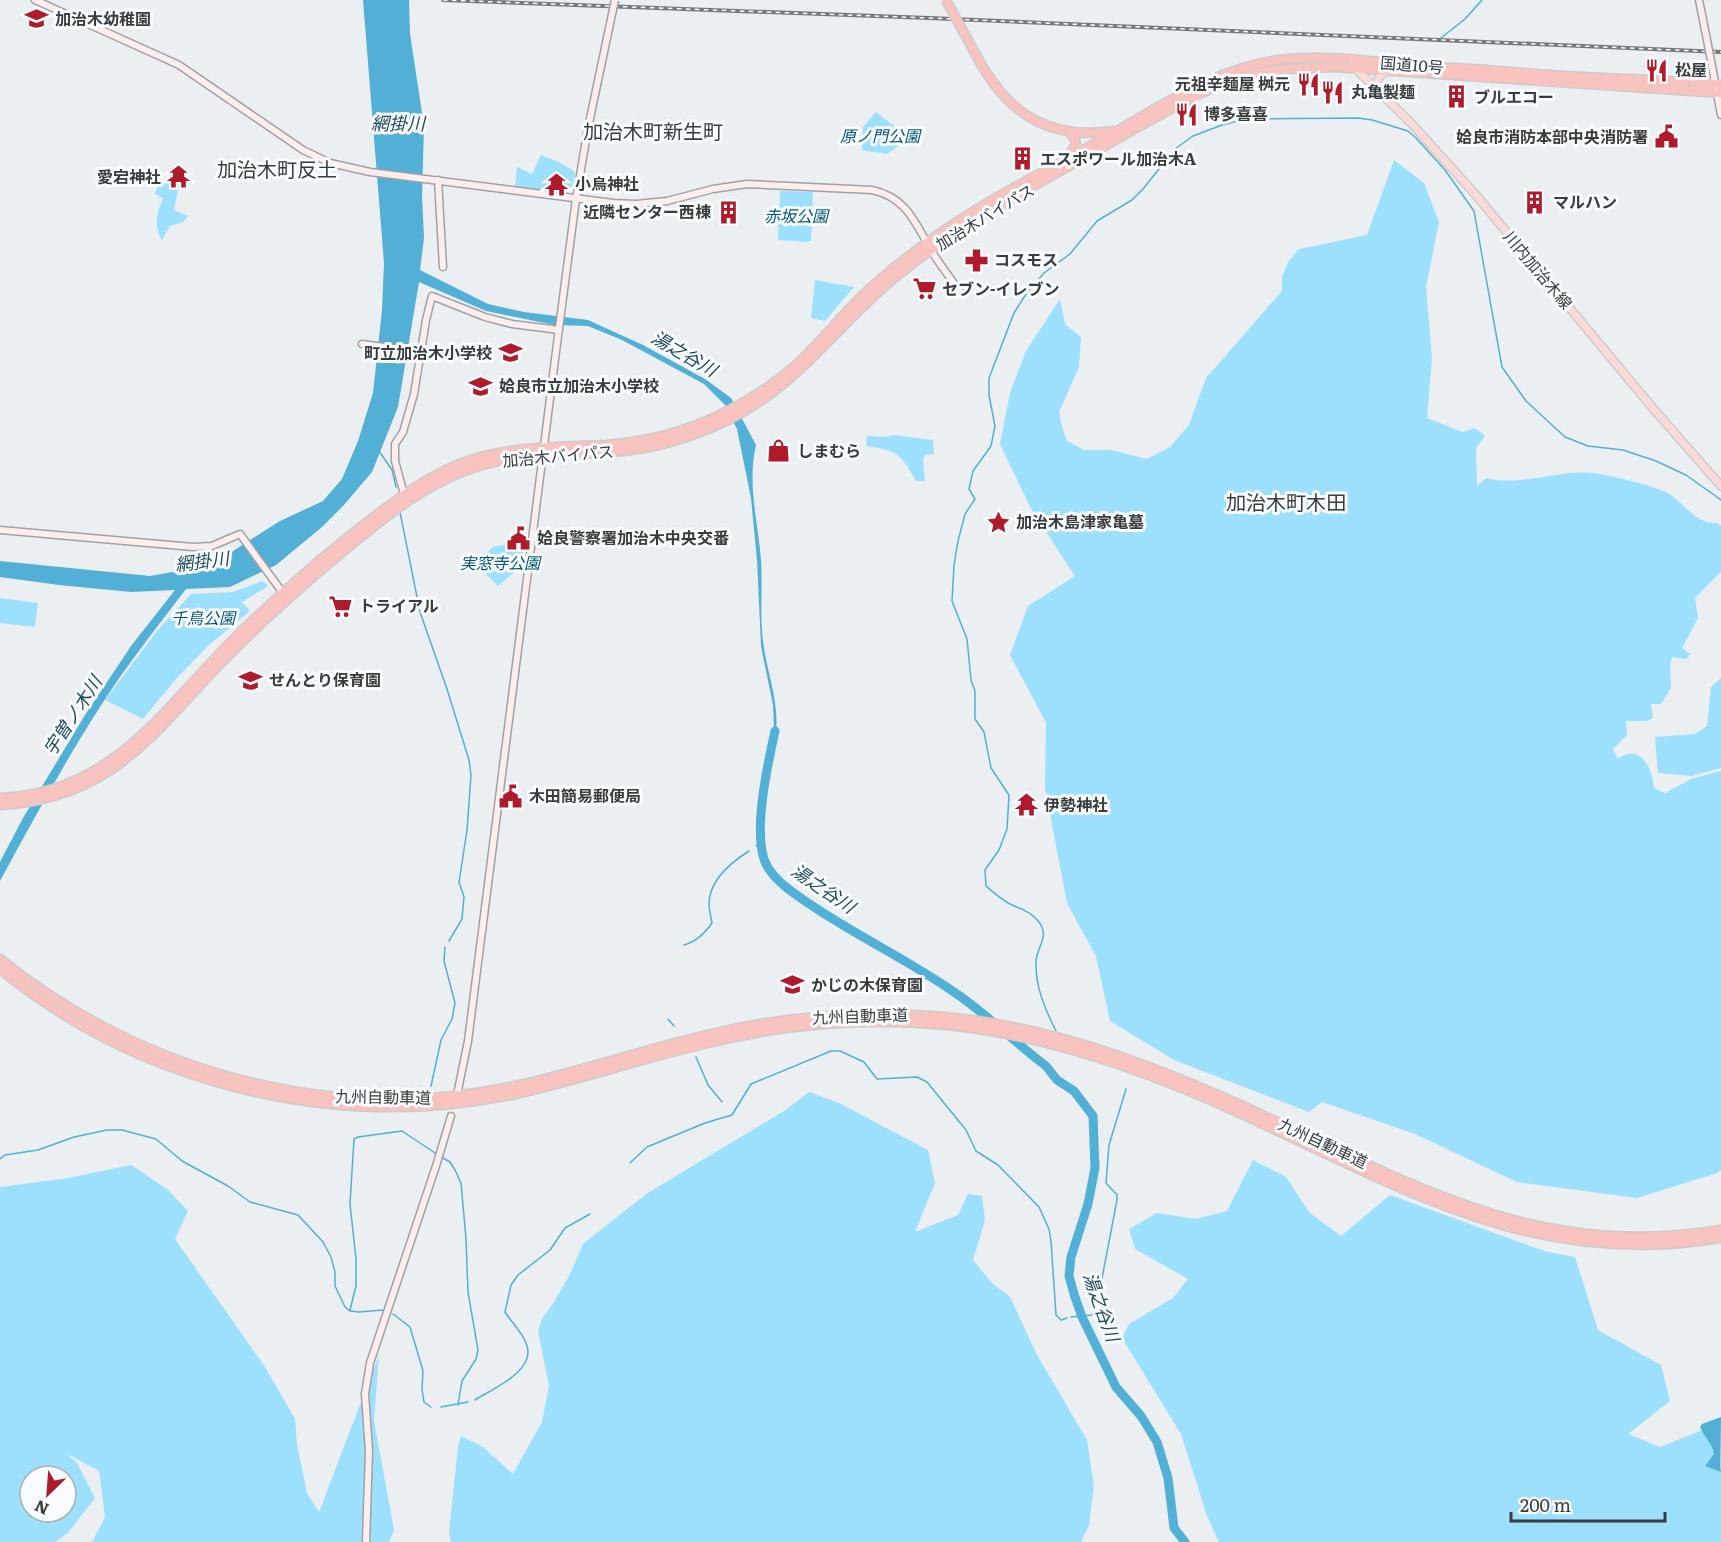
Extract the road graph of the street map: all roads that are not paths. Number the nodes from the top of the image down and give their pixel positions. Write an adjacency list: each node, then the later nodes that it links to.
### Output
1 (35, 0): 15 (street)
2 (615, 0): 16 (street, bridge)
3 (946, 0): 13 (highway, 国道10号, bridge)
4 (1699, 0): 8 (street, bridge)
5 (1348, 60): 6 (main road, 川内加治木線); 8 (highway, 国道10号); 12 (highway, 国道10号)
6 (1356, 69): 7 (highway, 国道10号); 9 (main road, 川内加治木線); 11 (highway, 国道10号)
7 (1388, 71): 8 (highway, 国道10号); 9 (main road)
8 (1719, 89): 10 (street)
9 (1378, 91): 24 (main road, 川内加治木線)
10 (1721, 115)
11 (1136, 128): 12 (highway, 国道10号); 17 (highway, 加治木バイパス)
12 (1119, 130): 13 (highway, 国道10号); 14 (highway, 加治木バイパス)
13 (1070, 133): 14 (highway)
14 (1057, 165): 17 (highway, 加治木バイパス)
15 (436, 180): 16 (street); 18 (street)
16 (576, 200): 17 (street); 20 (street)
17 (929, 246): 19 (street); 23 (highway, 加治木バイパス)
18 (443, 267)
19 (958, 290)
20 (559, 329): 22 (street); 23 (street)
21 (366, 344): 22 (street)
22 (421, 352): 25 (street)
23 (543, 451): 25 (highway, 加治木バイパス); 31 (street)
24 (1721, 486)
25 (405, 500): 27 (highway, 加治木バイパス)
26 (0, 530): 27 (street)
27 (285, 596): 28 (highway, 加治木バイパス)
28 (1, 802)
29 (0, 959): 33 (highway, 九州自動車道)
30 (0, 969): 34 (highway, 九州自動車道)
31 (458, 1089)
32 (451, 1116): 35 (street)
33 (1721, 1230)
34 (1721, 1238)
35 (366, 1542)

